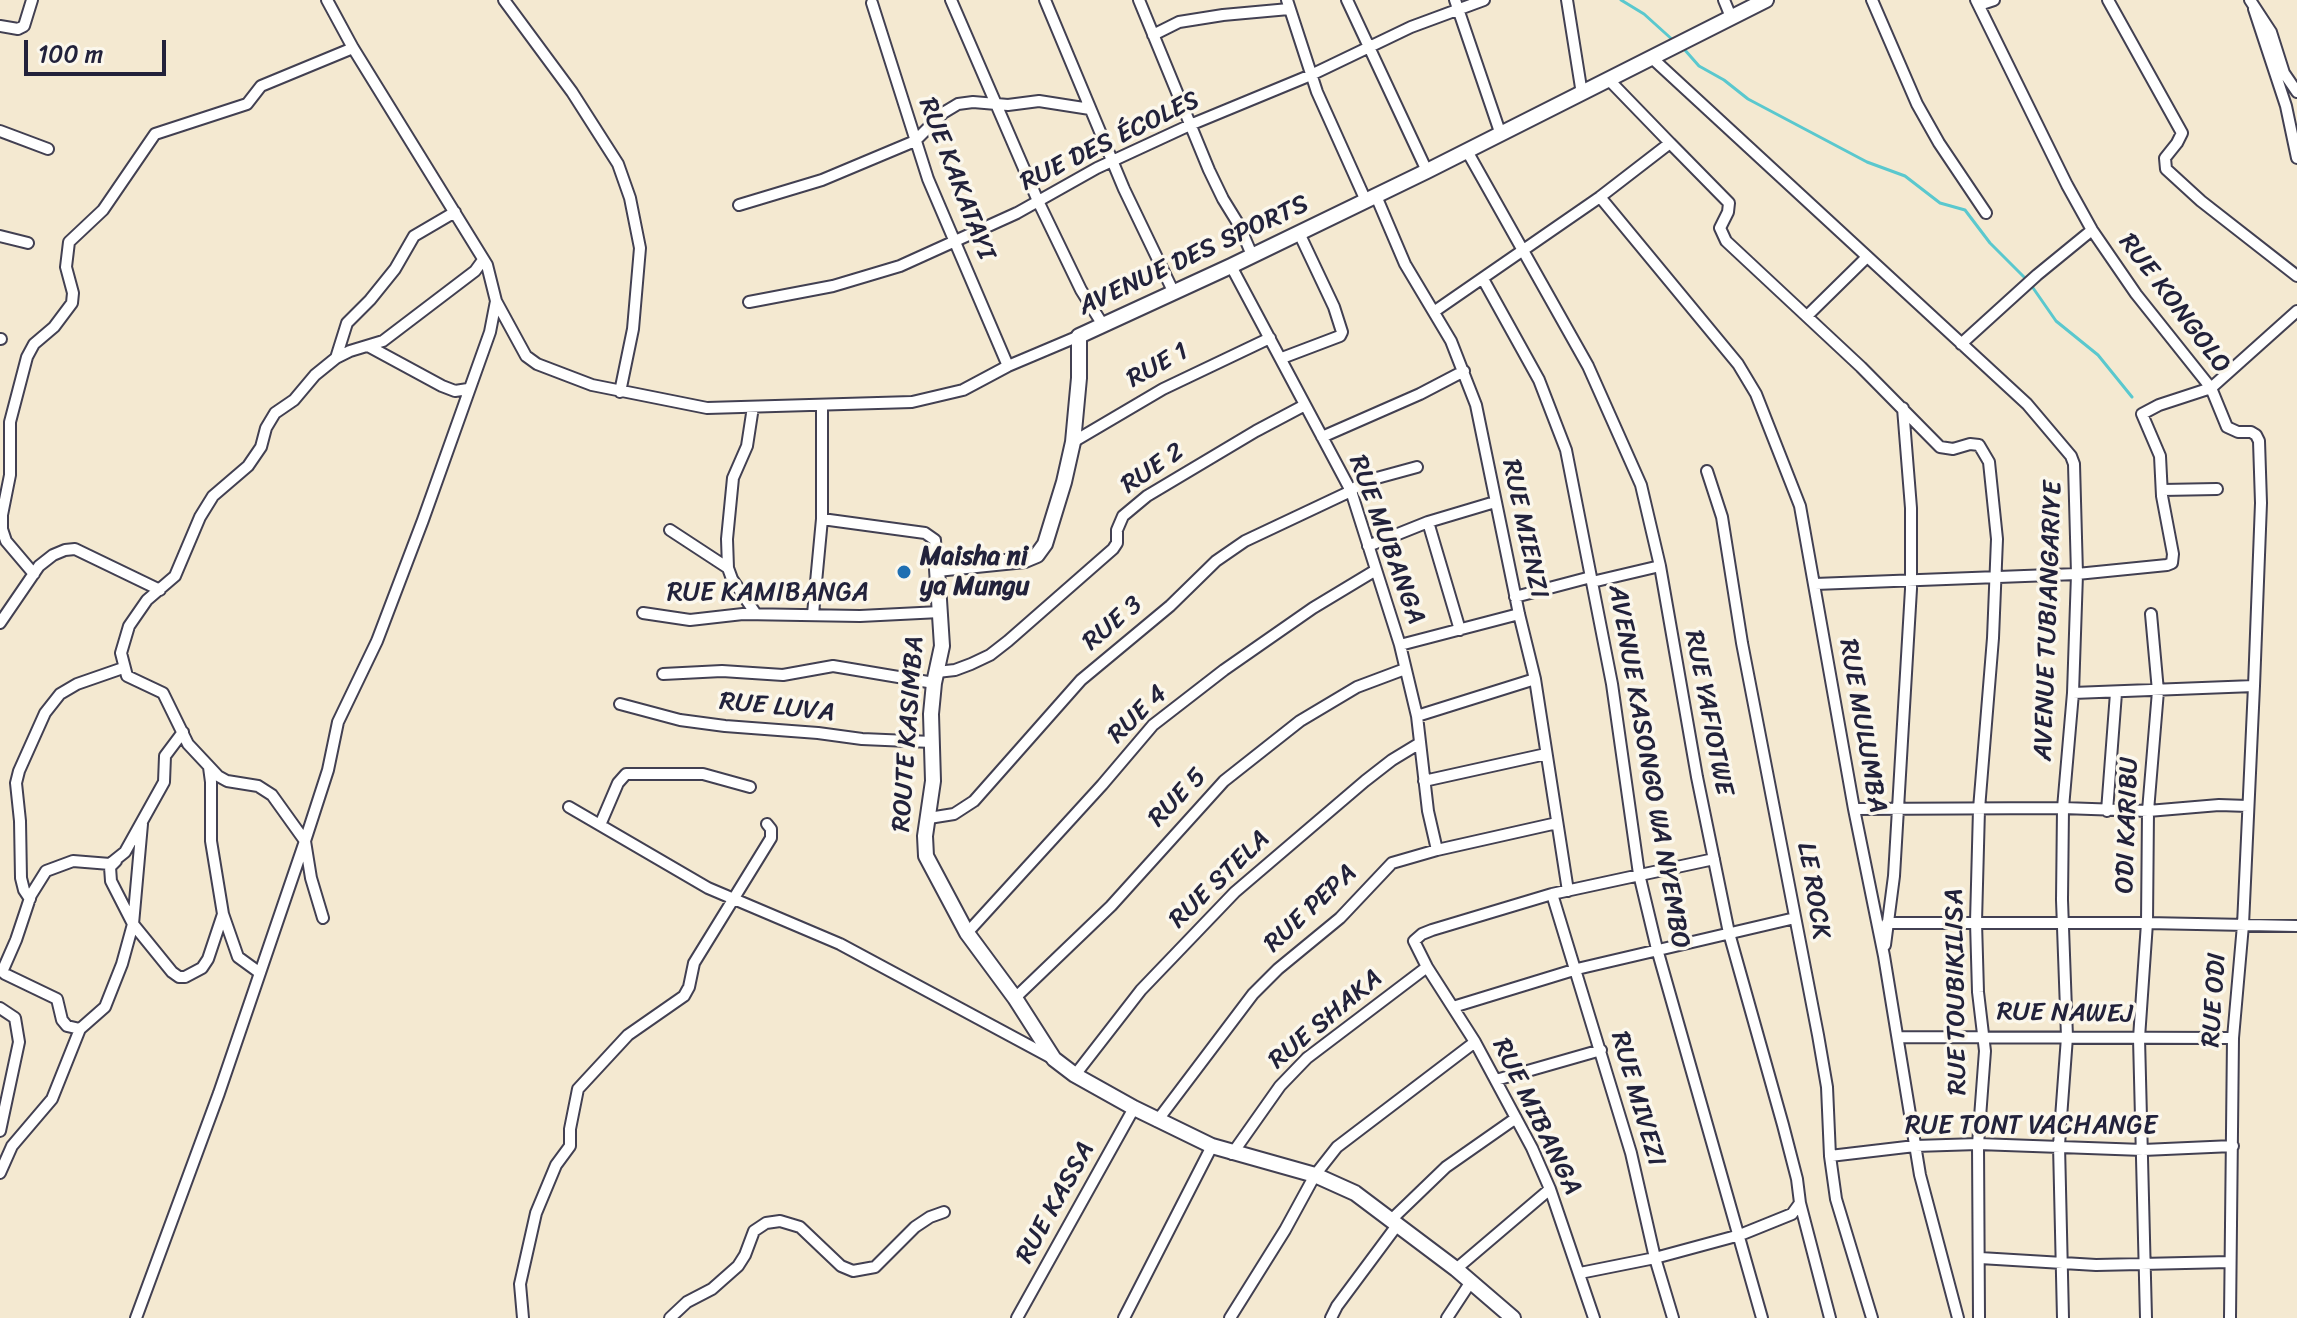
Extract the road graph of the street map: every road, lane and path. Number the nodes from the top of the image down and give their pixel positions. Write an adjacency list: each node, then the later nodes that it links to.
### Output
1 (32, 0): 21 (street)
2 (327, 0): 23 (street, AVENUE DES SPORTS)
3 (504, 0): 77 (street)
4 (951, 0): 30 (street)
5 (1045, 0): 31 (street)
6 (1139, 0): 22 (street)
7 (1347, 0): 24 (street)
8 (1484, 0): 19 (street, RUE DES ÉCOLES)
9 (1567, 0): 29 (street)
10 (1724, 0): 20 (street)
11 (1766, 0): 20 (street)
12 (1872, 0): 47 (street)
13 (1994, 0): 16 (street)
14 (2108, 0): 58 (street)
15 (872, 3): 35 (street, RUE KAKATAYI)
16 (1977, 3): 48 (street, RUE KONGOLO)
17 (1288, 4): 22 (street); 26 (street, RUE MIENZI)
18 (2252, 4): 28 (street); 39 (street)
19 (1456, 5): 24 (street, RUE DES ÉCOLES); 34 (street)
20 (1731, 17): 25 (street, AVENUE DES SPORTS)
21 (0, 26)
22 (1153, 35): 32 (street)
23 (353, 48): 46 (street, AVENUE DES SPORTS); 83 (street)
24 (1367, 48): 26 (street, RUE DES ÉCOLES); 41 (street)
25 (1652, 58): 27 (street, AVENUE DES SPORTS); 55 (street, AVENUE TUBIANGARIYE)
26 (1311, 75): 32 (street, RUE DES ÉCOLES); 43 (street, RUE MIENZI)
27 (1609, 80): 29 (street, AVENUE DES SPORTS); 36 (street)
28 (2297, 92)
29 (1582, 94): 34 (street, AVENUE DES SPORTS)
30 (998, 105): 31 (street); 35 (street); 44 (street)
31 (1090, 109): 40 (street)
32 (1190, 125): 40 (street, RUE DES ÉCOLES); 54 (street)
33 (0, 131): 37 (street)
34 (1501, 135): 38 (street, AVENUE DES SPORTS)
35 (915, 141): 45 (street); 51 (street, RUE KAKATAYI)
36 (1670, 143): 42 (street); 65 (street)
37 (48, 149)
38 (1467, 151): 41 (street, AVENUE DES SPORTS); 53 (street, RUE YAFIOTWE)
39 (2297, 158)
40 (1112, 161): 44 (street, RUE DES ÉCOLES); 60 (street)
41 (1427, 171): 43 (street, AVENUE DES SPORTS)
42 (1600, 197): 53 (street); 104 (street, RUE MULUMBA)
43 (1371, 198): 49 (street, AVENUE DES SPORTS); 63 (street, RUE MIENZI)
44 (1038, 201): 51 (street, RUE DES ÉCOLES); 66 (street)
45 (739, 205)
46 (455, 212): 56 (street, AVENUE DES SPORTS); 71 (street)
47 (1986, 213)
48 (2092, 230): 69 (street); 75 (street, RUE KONGOLO)
49 (1299, 233): 54 (street, AVENUE DES SPORTS); 72 (street)
50 (0, 236): 52 (street)
51 (957, 241): 62 (street, RUE DES ÉCOLES); 73 (street, RUE KAKATAYI)
52 (28, 243)
53 (1521, 251): 59 (street); 95 (street, RUE YAFIOTWE)
54 (1252, 255): 57 (street, AVENUE DES SPORTS)
55 (1867, 257): 65 (street); 69 (street, AVENUE TUBIANGARIYE)
56 (483, 260): 61 (street, AVENUE DES SPORTS); 70 (street)
57 (1231, 266): 60 (street, AVENUE DES SPORTS); 68 (street, RUE MUBANGA)
58 (2297, 276)
59 (1483, 279): 63 (street); 102 (street, AVENUE KASONGO WA NYEMBO)
60 (1174, 293): 66 (street, AVENUE DES SPORTS)
61 (496, 301): 76 (street); 77 (street, AVENUE DES SPORTS)
62 (749, 302)
63 (1435, 311): 74 (street, RUE MIENZI)
64 (2297, 311): 75 (street)
65 (1807, 316): 81 (street)
66 (1103, 325): 67 (street, AVENUE DES SPORTS)
67 (1079, 336): 73 (street, AVENUE DES SPORTS); 84 (street)
68 (1270, 338): 72 (street, RUE MUBANGA); 84 (street, RUE 1)
69 (1961, 344): 100 (street, AVENUE TUBIANGARIYE)
70 (370, 347): 71 (street); 76 (street)
71 (336, 358): 105 (street)
72 (1282, 358): 78 (street, RUE MUBANGA)
73 (1008, 366): 80 (street, AVENUE DES SPORTS)
74 (1464, 371): 82 (street); 90 (street, RUE MIENZI)
75 (2211, 388): 88 (street); 121 (street, RUE KONGOLO)
76 (468, 389): 147 (street)
77 (620, 392): 79 (street, AVENUE DES SPORTS)
78 (1305, 405): 82 (street, RUE MUBANGA); 119 (street, RUE 2)
79 (753, 407): 80 (street, AVENUE DES SPORTS); 96 (street)
80 (822, 407): 91 (street)
81 (1903, 408): 101 (street, RUE TOUBIKILISA); 103 (street)
82 (1322, 437): 89 (street, RUE MUBANGA)
83 (4, 439): 99 (street)
84 (1073, 442): 97 (street)
85 (1417, 467): 89 (street, RUE 3)
86 (1707, 471): 158 (street, LE ROCK)
87 (2217, 489): 88 (street)
88 (2162, 490): 100 (street)
89 (1351, 491): 94 (street, RUE MUBANGA); 142 (street, RUE 3)
90 (1495, 502): 92 (street); 106 (street, RUE MIENZI)
91 (822, 519): 97 (street, ROUTE KASIMBA); 110 (street)
92 (1428, 522): 94 (street); 114 (street)
93 (670, 530): 96 (street)
94 (1368, 546): 98 (street, RUE MUBANGA)
95 (1660, 566): 102 (street); 149 (street, RUE YAFIOTWE)
96 (728, 568): 109 (street)
97 (937, 569): 107 (street, ROUTE KASIMBA)
98 (1376, 570): 115 (street, RUE MUBANGA); 166 (street, RUE 4)
99 (34, 574): 105 (street); 113 (street)
100 (2077, 574): 101 (street); 123 (street, AVENUE TUBIANGARIYE)
101 (1996, 575): 103 (street); 139 (street, RUE TOUBIKILISA)
102 (1591, 579): 106 (street); 151 (street, AVENUE KASONGO WA NYEMBO)
103 (1911, 579): 104 (street); 136 (street)
104 (1815, 584): 138 (street, RUE MULUMBA)
105 (160, 590): 116 (street)
106 (1515, 597): 111 (street, RUE MIENZI)
107 (940, 612): 110 (street, RUE KAMIBANGA); 119 (street, ROUTE KASIMBA)
108 (643, 613): 109 (street, RUE KAMIBANGA)
109 (756, 614): 110 (street, RUE KAMIBANGA)
110 (813, 614)
111 (1519, 614): 114 (street); 120 (street, RUE MIENZI)
112 (2151, 614): 122 (street, ODI KARIBU)
113 (0, 623)
114 (1460, 630): 115 (street)
115 (1400, 645): 117 (street, RUE MUBANGA)
116 (123, 668): 127 (street); 154 (street)
117 (1405, 669): 126 (street, RUE MUBANGA); 175 (street, RUE 5)
118 (663, 674): 119 (street, RUE 2)
119 (935, 678): 128 (street, ROUTE KASIMBA)
120 (1535, 679): 126 (street); 130 (street, RUE MIENZI)
121 (2254, 686): 122 (street); 134 (street, RUE ODI)
122 (2158, 691): 124 (street); 141 (street, ODI KARIBU)
123 (2073, 693): 124 (street); 137 (street, AVENUE TUBIANGARIYE)
124 (2116, 693): 140 (street)
125 (620, 704): 128 (street, RUE LUVA)
126 (1417, 716): 129 (street, RUE MUBANGA)
127 (183, 732): 131 (street); 144 (street)
128 (932, 742): 142 (street, ROUTE KASIMBA)
129 (1420, 743): 132 (street, RUE MUBANGA); 187 (street, RUE STELA)
130 (1546, 754): 132 (street); 143 (street, RUE MIENZI)
131 (208, 765): 147 (street); 156 (street)
132 (1424, 781): 148 (street, RUE MUBANGA)
133 (750, 787): 146 (street)
134 (2248, 806): 141 (street); 164 (street, RUE ODI)
135 (569, 807): 146 (street, ROUTE KASIMBA)
136 (1897, 807): 138 (street); 139 (street); 160 (street)
137 (2063, 808): 139 (street); 140 (street); 163 (street, AVENUE TUBIANGARIYE)
138 (1854, 809): 169 (street, RUE MULUMBA)
139 (1979, 809): 159 (street, RUE TOUBIKILISA)
140 (2107, 811): 141 (street)
141 (2148, 811): 161 (street, ODI KARIBU)
142 (929, 818): 166 (street, ROUTE KASIMBA)
143 (1557, 823): 148 (street, RUE PEPA); 152 (street, RUE MIENZI)
144 (142, 824): 150 (street); 162 (street)
145 (767, 824): 155 (street)
146 (600, 825): 155 (street, ROUTE KASIMBA)
147 (305, 841): 157 (street); 173 (street)
148 (1437, 850): 191 (street, RUE PEPA)
149 (1714, 859): 151 (street); 167 (street, RUE YAFIOTWE)
150 (116, 861): 154 (street); 162 (street)
151 (1639, 874): 152 (street); 168 (street, AVENUE KASONGO WA NYEMBO)
152 (1568, 891): 153 (street)
153 (1552, 894): 170 (street, RUE MIBANGA); 171 (street, RUE MIVEZI)
154 (30, 899): 172 (street)
155 (732, 900): 186 (street, ROUTE KASIMBA); 217 (street)
156 (223, 914): 162 (street); 173 (street)
157 (323, 918)
158 (1795, 918): 167 (street); 200 (street, LE ROCK)
159 (1976, 922): 160 (street); 163 (street); 179 (street, RUE TOUBIKILISA)
160 (1887, 923): 169 (street)
161 (2147, 923): 163 (street); 164 (street); 182 (street, ODI KARIBU)
162 (133, 924): 178 (street)
163 (2062, 924): 181 (street, AVENUE TUBIANGARIYE)
164 (2243, 925): 165 (street); 183 (street, RUE ODI)
165 (2297, 926)
166 (967, 933): 175 (street, ROUTE KASIMBA)
167 (1729, 933): 168 (street); 204 (street, RUE YAFIOTWE)
168 (1657, 949): 171 (street); 207 (street, AVENUE KASONGO WA NYEMBO)
169 (1884, 956): 180 (street, RUE MULUMBA)
170 (1427, 967): 176 (street, RUE MIBANGA); 199 (street, RUE SHAKA)
171 (1577, 969): 176 (street); 185 (street, RUE MIVEZI)
172 (2, 972): 174 (street); 178 (street)
173 (260, 973): 216 (street)
174 (0, 987)
175 (1015, 998): 186 (street, ROUTE KASIMBA)
176 (1453, 1007): 184 (street, RUE MIBANGA)
177 (0, 1008): 192 (street)
178 (80, 1029): 201 (street)
179 (1984, 1035): 180 (street, RUE NAWEJ); 181 (street, RUE NAWEJ); 193 (street, RUE TOUBIKILISA)
180 (1898, 1037): 196 (street, RUE MULUMBA)
181 (2067, 1037): 182 (street, RUE NAWEJ); 194 (street, AVENUE TUBIANGARIYE)
182 (2139, 1038): 183 (street, RUE NAWEJ); 198 (street, ODI KARIBU)
183 (2233, 1038): 197 (street, RUE ODI)
184 (1475, 1042): 188 (street, RUE MIBANGA); 202 (street)
185 (1601, 1050): 188 (street); 208 (street, RUE MIVEZI)
186 (1054, 1059): 187 (street, ROUTE KASIMBA)
187 (1075, 1075): 189 (street, ROUTE KASIMBA)
188 (1496, 1080): 190 (street, RUE MIBANGA)
189 (1134, 1108): 191 (street, ROUTE KASIMBA); 219 (street, RUE KASSA)
190 (1516, 1118): 203 (street, RUE MIBANGA); 206 (street)
191 (1157, 1121): 195 (street, ROUTE KASIMBA)
192 (0, 1131)
193 (1978, 1144): 194 (street, RUE TONT VACHANGE); 196 (street, RUE TONT VACHANGE); 209 (street, RUE TOUBIKILISA)
194 (2059, 1145): 198 (street, RUE TONT VACHANGE); 210 (street, AVENUE TUBIANGARIYE)
195 (1212, 1146): 199 (street, ROUTE KASIMBA); 220 (street)
196 (1915, 1146): 200 (street, RUE TONT VACHANGE); 230 (street, RUE MULUMBA)
197 (2233, 1146): 198 (street, RUE TONT VACHANGE); 212 (street, RUE ODI)
198 (2143, 1150): 211 (street, ODI KARIBU)
199 (1232, 1154): 202 (street, ROUTE KASIMBA)
200 (1830, 1156): 229 (street, LE ROCK)
201 (0, 1173)
202 (1315, 1175): 206 (street, ROUTE KASIMBA); 221 (street)
203 (1550, 1189): 213 (street); 214 (street, RUE MIBANGA)
204 (1800, 1203): 207 (street); 228 (street, RUE YAFIOTWE)
205 (944, 1212): 218 (street)
206 (1395, 1222): 213 (street, ROUTE KASIMBA); 222 (street)
207 (1740, 1235): 208 (street); 227 (street, AVENUE KASONGO WA NYEMBO)
208 (1655, 1258): 214 (street); 226 (street, RUE MIVEZI)
209 (1980, 1258): 210 (street); 231 (street, RUE TOUBIKILISA)
210 (2061, 1261): 211 (street); 232 (street, AVENUE TUBIANGARIYE)
211 (2145, 1262): 212 (street); 233 (street, ODI KARIBU)
212 (2230, 1262): 234 (street, RUE ODI)
213 (1456, 1269): 215 (street, ROUTE KASIMBA)
214 (1580, 1273): 225 (street, RUE MIBANGA)
215 (1470, 1283): 223 (street); 224 (street, ROUTE KASIMBA)
216 (136, 1318)
217 (523, 1318)
218 (670, 1318)
219 (1017, 1318)
220 (1124, 1318)
221 (1230, 1318)
222 (1331, 1318)
223 (1447, 1318)
224 (1513, 1318)
225 (1594, 1318)
226 (1673, 1318)
227 (1762, 1318)
228 (1830, 1318)
229 (1872, 1318)
230 (1958, 1318)
231 (1979, 1318)
232 (2063, 1318)
233 (2146, 1318)
234 (2230, 1318)

